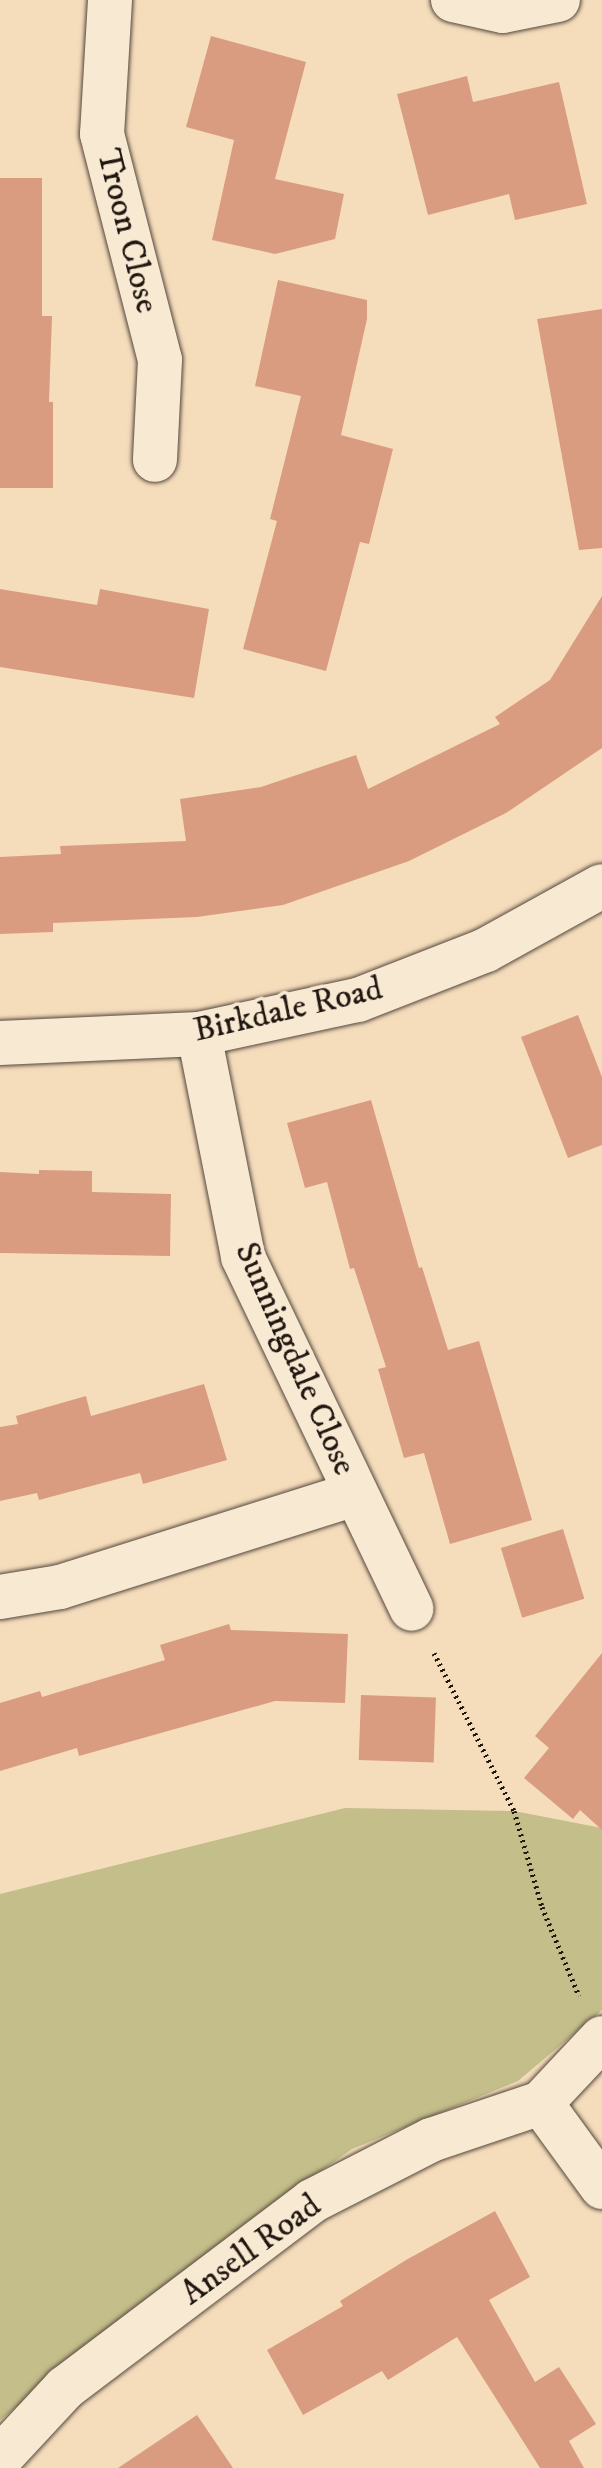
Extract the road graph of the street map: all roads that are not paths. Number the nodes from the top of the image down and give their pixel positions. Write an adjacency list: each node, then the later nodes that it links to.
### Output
1 (110, 0): 4 (street, Troon Close)
2 (453, 0): 3 (street)
3 (558, 0)
4 (155, 460)
5 (602, 886): 6 (street, Birkdale Road)
6 (199, 1034): 7 (street, Birkdale Road); 8 (street, Sunningdale Close)
7 (0, 1043)
8 (355, 1494): 9 (street, Sunningdale Close); 10 (street, Sunningdale Close)
9 (0, 1597)
10 (412, 1609)
11 (594, 2021): 12 (street, Ansell Road)
12 (541, 2103): 13 (street); 14 (street, Ansell Road)
13 (602, 2187)
14 (0, 2458)

